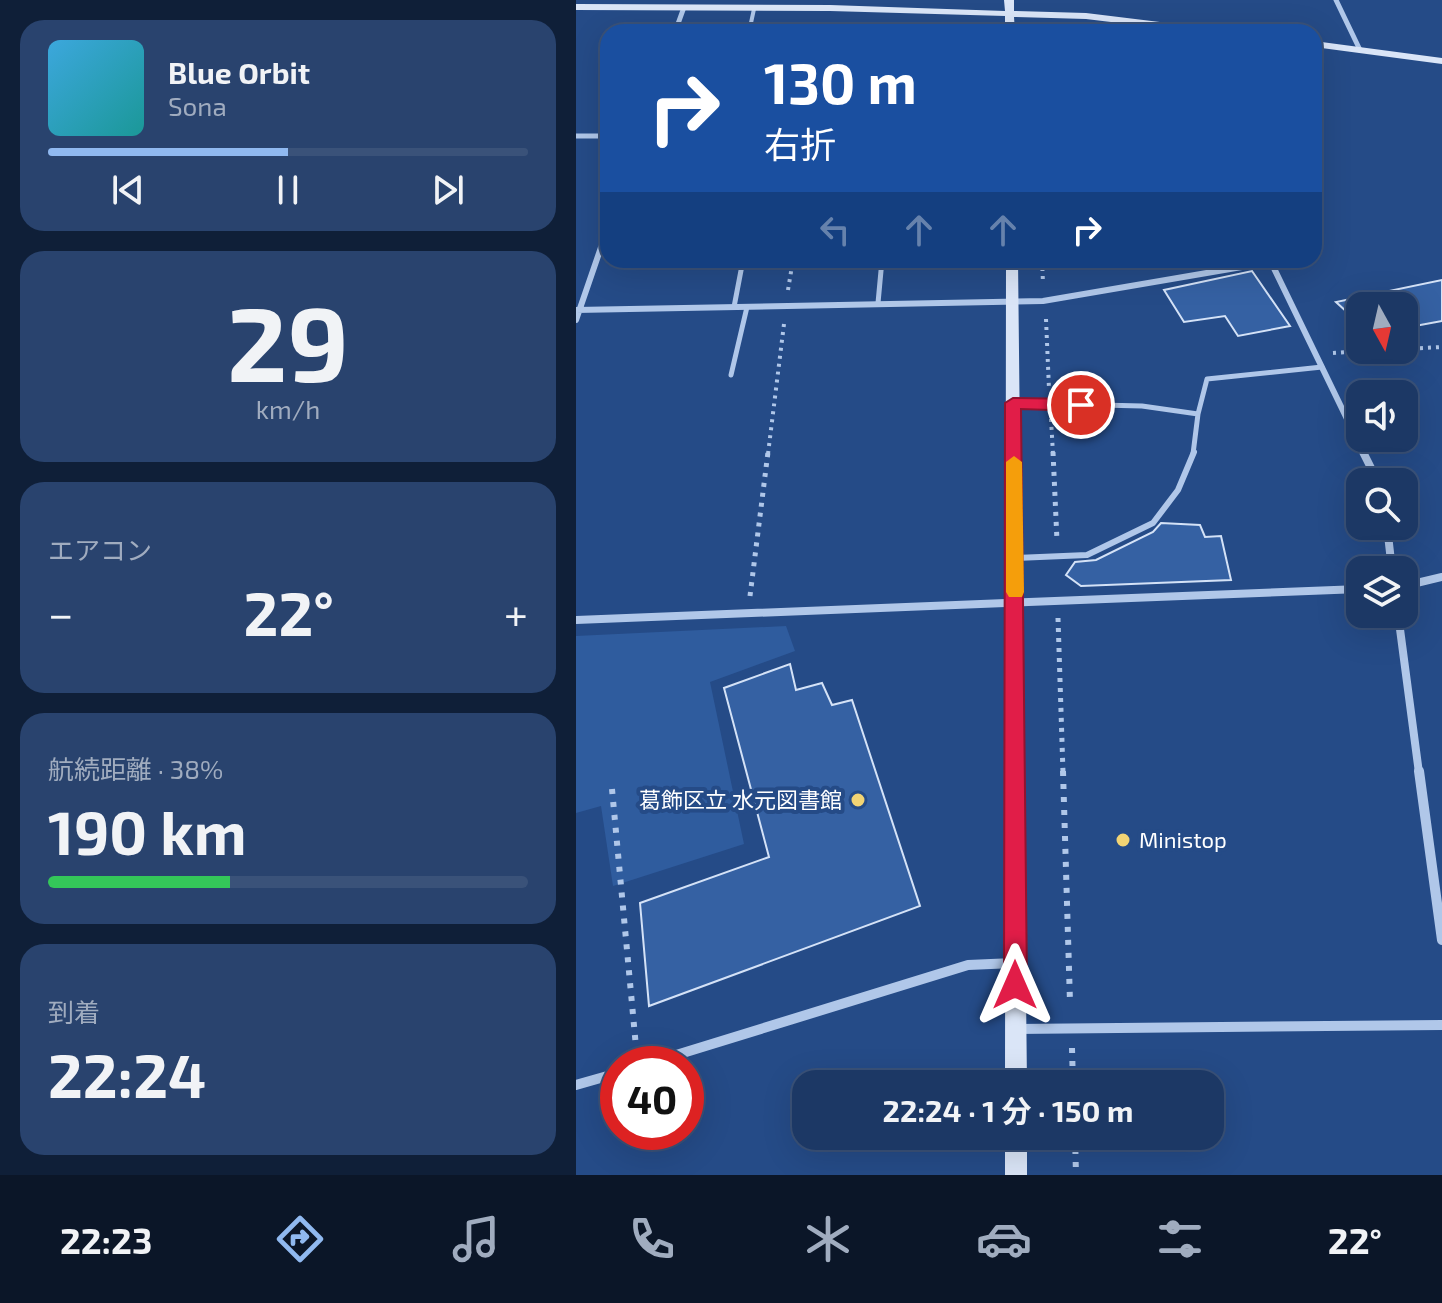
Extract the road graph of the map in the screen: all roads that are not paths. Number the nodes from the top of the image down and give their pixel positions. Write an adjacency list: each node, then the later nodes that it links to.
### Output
1 (1009, 0): 7 (street)
2 (1336, 0): 13 (street)
3 (703, 5): 5 (street); 6 (street)
4 (576, 7): 6 (street)
5 (754, 9): 7 (street); 9 (lane)
6 (683, 10): 8 (street)
7 (1009, 15): 10 (street); 11 (street)
8 (678, 24)
9 (751, 24)
10 (1010, 24)
11 (1135, 24)
12 (1322, 45): 13 (street)
13 (1360, 50): 14 (street)
14 (1442, 61)
15 (576, 136): 16 (street)
16 (600, 136)
17 (600, 249): 27 (street)
18 (741, 268): 25 (lane)
19 (881, 268): 24 (lane)
20 (1012, 268): 23 (street)
21 (1230, 268): 23 (street)
22 (1273, 268): 29 (street)
23 (1012, 300): 24 (street); 31 (street)
24 (878, 303): 26 (street)
25 (734, 307): 26 (street); 27 (street)
26 (747, 307): 30 (lane)
27 (578, 310): 28 (street)
28 (576, 320)
29 (1322, 367): 32 (lane); 33 (street)
30 (731, 375)
31 (1013, 403): 32 (lane); 34 (street)
32 (1198, 414): 34 (lane)
33 (1371, 468)
34 (1016, 558): 38 (street)
35 (1442, 577): 36 (street)
36 (1418, 583)
37 (1346, 589): 38 (street)
38 (1015, 601): 39 (street); 42 (street)
39 (576, 620)
40 (1400, 628): 41 (street)
41 (1442, 940)
42 (1015, 963): 44 (street); 45 (street)
43 (1442, 1025): 44 (street)
44 (1016, 1029): 46 (street)
45 (704, 1046)
46 (1016, 1070)
47 (600, 1078): 48 (street)
48 (576, 1085)
49 (1016, 1150): 50 (street)
50 (1016, 1175)

